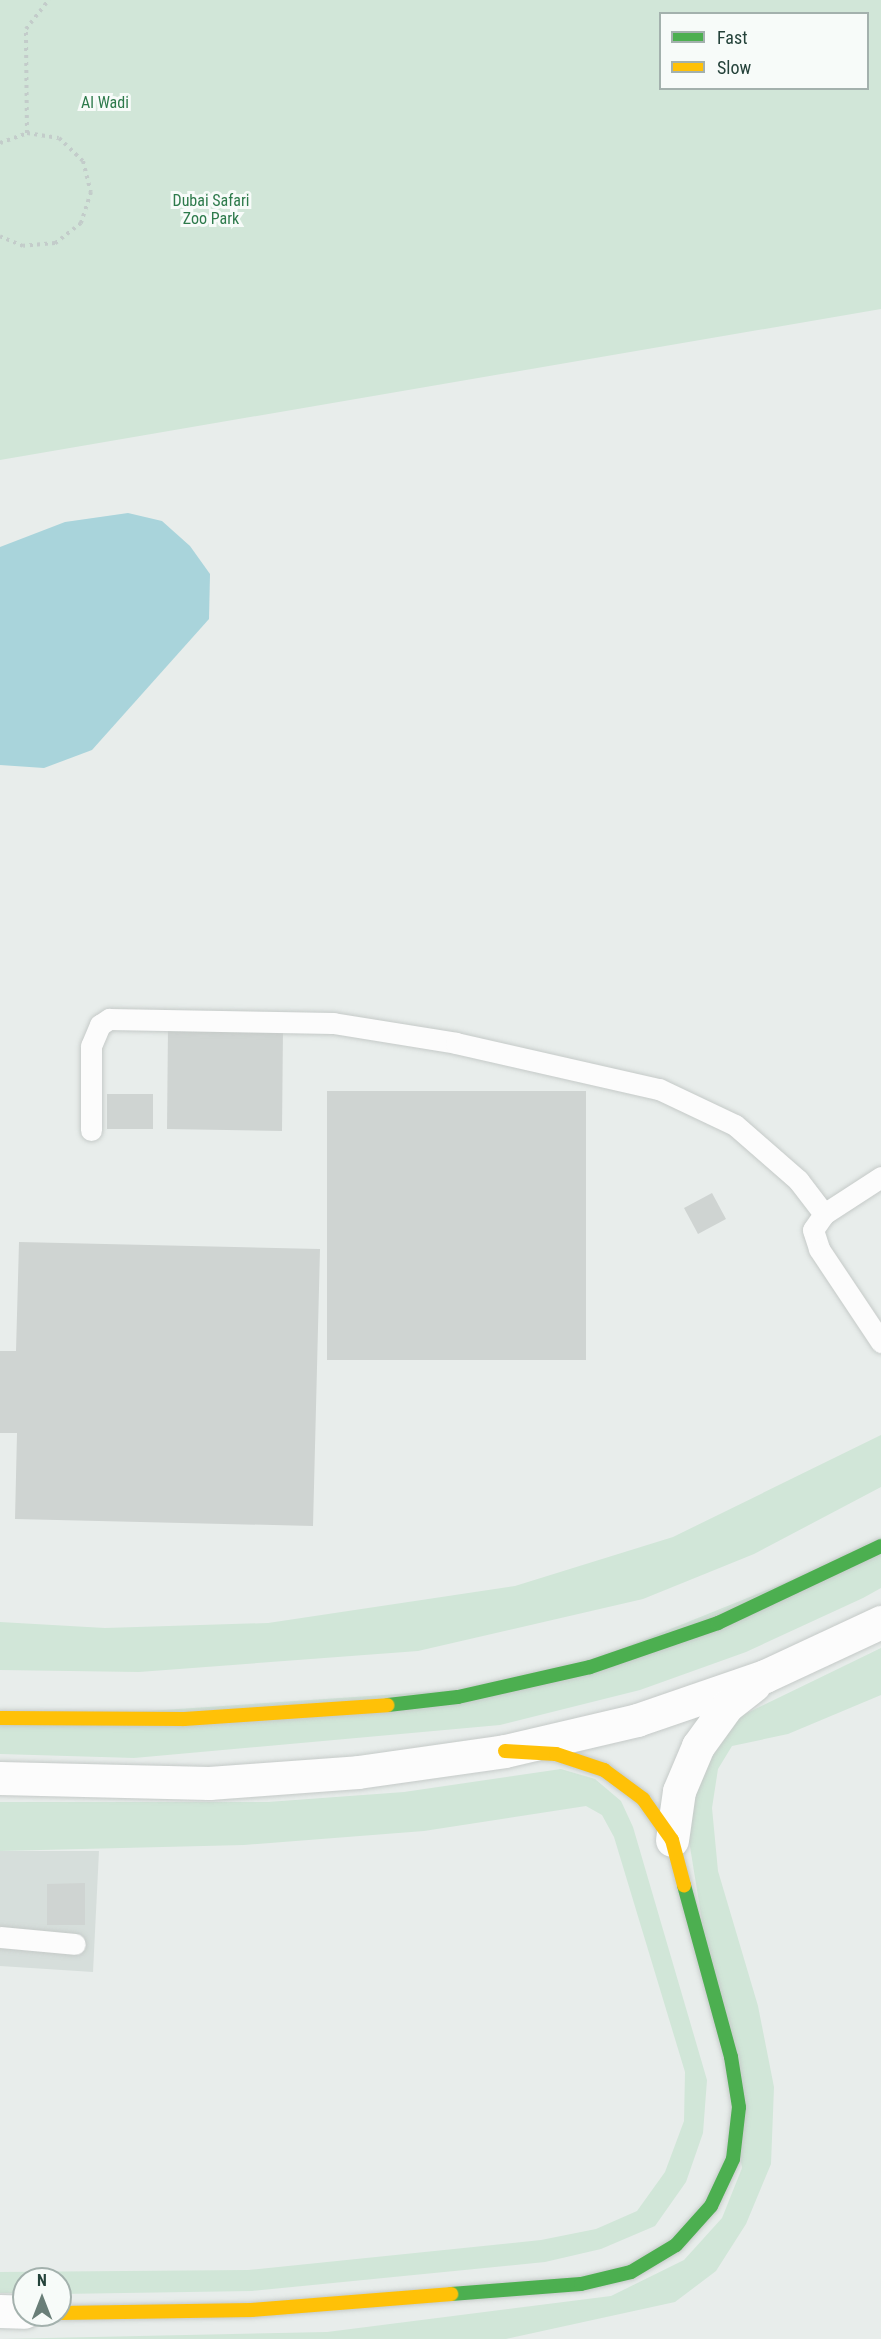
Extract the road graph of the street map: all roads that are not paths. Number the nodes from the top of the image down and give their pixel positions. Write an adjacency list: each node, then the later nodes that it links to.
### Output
1 (91, 1130): 3 (lane)
2 (881, 1177): 3 (lane)
3 (824, 1214): 4 (lane)
4 (881, 1342)
5 (881, 1546): 8 (street)
6 (881, 1622): 7 (street)
7 (765, 1676): 9 (street); 11 (street)
8 (0, 1718)
9 (505, 1751): 10 (street); 11 (street)
10 (0, 1778)
11 (672, 1840): 14 (street)
12 (0, 1937): 13 (lane)
13 (75, 1944)
14 (72, 2313)

